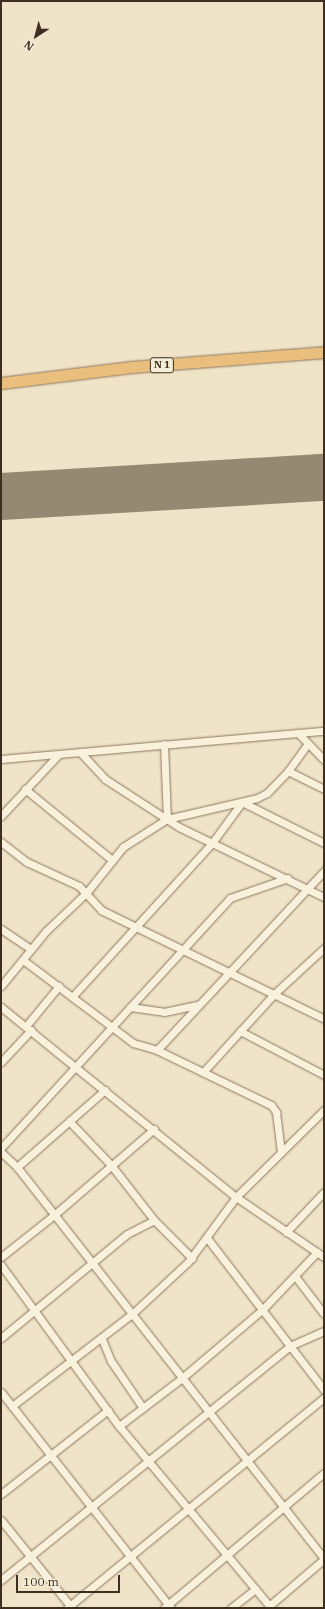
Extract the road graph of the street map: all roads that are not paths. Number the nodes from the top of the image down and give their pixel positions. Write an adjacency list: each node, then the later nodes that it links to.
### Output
1 (324, 352): 2 (highway, N 1)
2 (1, 383)
3 (324, 731): 4 (street)
4 (298, 733): 5 (street); 6 (street)
5 (308, 743): 10 (street); 11 (street)
6 (164, 744): 7 (street); 16 (street)
7 (80, 752): 8 (street); 16 (street)
8 (59, 754): 9 (street); 12 (street)
9 (1, 759)
10 (324, 760)
11 (288, 771): 13 (street); 14 (street)
12 (25, 789): 15 (street); 20 (street)
13 (324, 789)
14 (242, 802): 16 (street); 18 (street); 19 (street)
15 (1, 816)
16 (167, 819): 18 (street); 20 (street)
17 (1, 842): 24 (street)
18 (212, 843): 22 (street); 26 (street)
19 (324, 843)
20 (112, 860): 24 (street)
21 (324, 871): 23 (street)
22 (288, 878): 23 (street); 29 (street)
23 (309, 889): 25 (street); 32 (street)
24 (87, 892): 26 (street); 28 (street)
25 (324, 897)
26 (135, 926): 29 (street); 36 (street)
27 (1, 929): 28 (street)
28 (31, 949): 31 (street)
29 (183, 949): 32 (street); 39 (street)
30 (322, 953): 35 (street)
31 (23, 960): 33 (street); 34 (street)
32 (229, 971): 35 (street); 37 (street)
33 (1, 986)
34 (59, 986): 36 (street); 41 (street)
35 (274, 994): 40 (street); 43 (street)
36 (72, 997): 42 (street)
37 (198, 1004): 39 (street); 44 (street)
38 (1, 1007): 41 (street)
39 (130, 1007): 42 (street)
40 (324, 1019)
41 (28, 1028): 45 (street); 46 (street)
42 (112, 1028): 44 (street); 46 (street)
43 (240, 1031): 47 (street); 48 (street)
44 (157, 1050): 47 (street)
45 (1, 1062)
46 (75, 1065): 49 (street); 53 (street)
47 (204, 1071): 55 (street)
48 (324, 1075)
49 (105, 1090): 51 (street); 52 (street)
50 (324, 1110): 55 (street)
51 (69, 1121): 56 (street); 57 (street)
52 (154, 1130): 56 (street); 59 (street)
53 (1, 1148)
54 (1, 1152): 57 (street)
55 (281, 1152): 59 (street)
56 (111, 1165): 60 (street); 61 (street)
57 (17, 1167): 60 (street)
58 (324, 1192): 62 (street)
59 (236, 1197): 62 (street); 63 (street)
60 (54, 1215): 65 (street); 68 (street)
61 (154, 1220): 67 (street); 68 (street)
62 (286, 1232): 64 (street)
63 (207, 1238): 67 (street); 72 (street)
64 (317, 1252): 66 (street); 70 (street)
65 (1, 1257)
66 (324, 1257)
67 (192, 1258): 73 (street)
68 (92, 1262): 71 (street); 73 (street)
69 (1, 1265): 71 (street)
70 (295, 1276): 72 (street); 74 (street)
71 (34, 1310): 76 (street); 79 (street)
72 (262, 1310): 78 (street); 80 (street)
73 (132, 1314): 77 (street); 80 (street)
74 (324, 1314)
75 (324, 1331): 78 (street)
76 (1, 1338)
77 (102, 1339): 79 (street); 85 (street)
78 (290, 1346): 81 (street); 87 (street)
79 (72, 1361): 84 (street); 86 (street)
80 (182, 1378): 85 (street); 87 (street)
81 (324, 1390)
82 (1, 1392): 84 (street)
83 (324, 1398): 91 (street)
84 (12, 1406): 89 (street)
85 (142, 1408): 88 (street)
86 (108, 1410): 88 (street); 89 (street)
87 (208, 1411): 90 (street); 91 (street)
88 (119, 1426): 90 (street)
89 (51, 1456): 93 (street); 94 (street)
90 (148, 1460): 94 (street); 96 (street)
91 (248, 1461): 95 (street); 96 (street)
92 (324, 1473): 95 (street)
93 (1, 1494)
94 (90, 1506): 99 (street); 100 (street)
95 (283, 1506): 98 (street); 101 (street)
96 (188, 1509): 98 (street); 100 (street)
97 (1, 1520): 99 (street)
98 (226, 1554): 103 (street); 105 (street)
99 (29, 1556): 102 (street); 104 (street)
100 (130, 1556): 104 (street); 105 (street)
101 (324, 1558): 106 (street)
102 (1, 1580)
103 (255, 1589): 106 (street); 107 (street)
104 (69, 1607)
105 (168, 1607)
106 (270, 1607)
107 (232, 1608)

